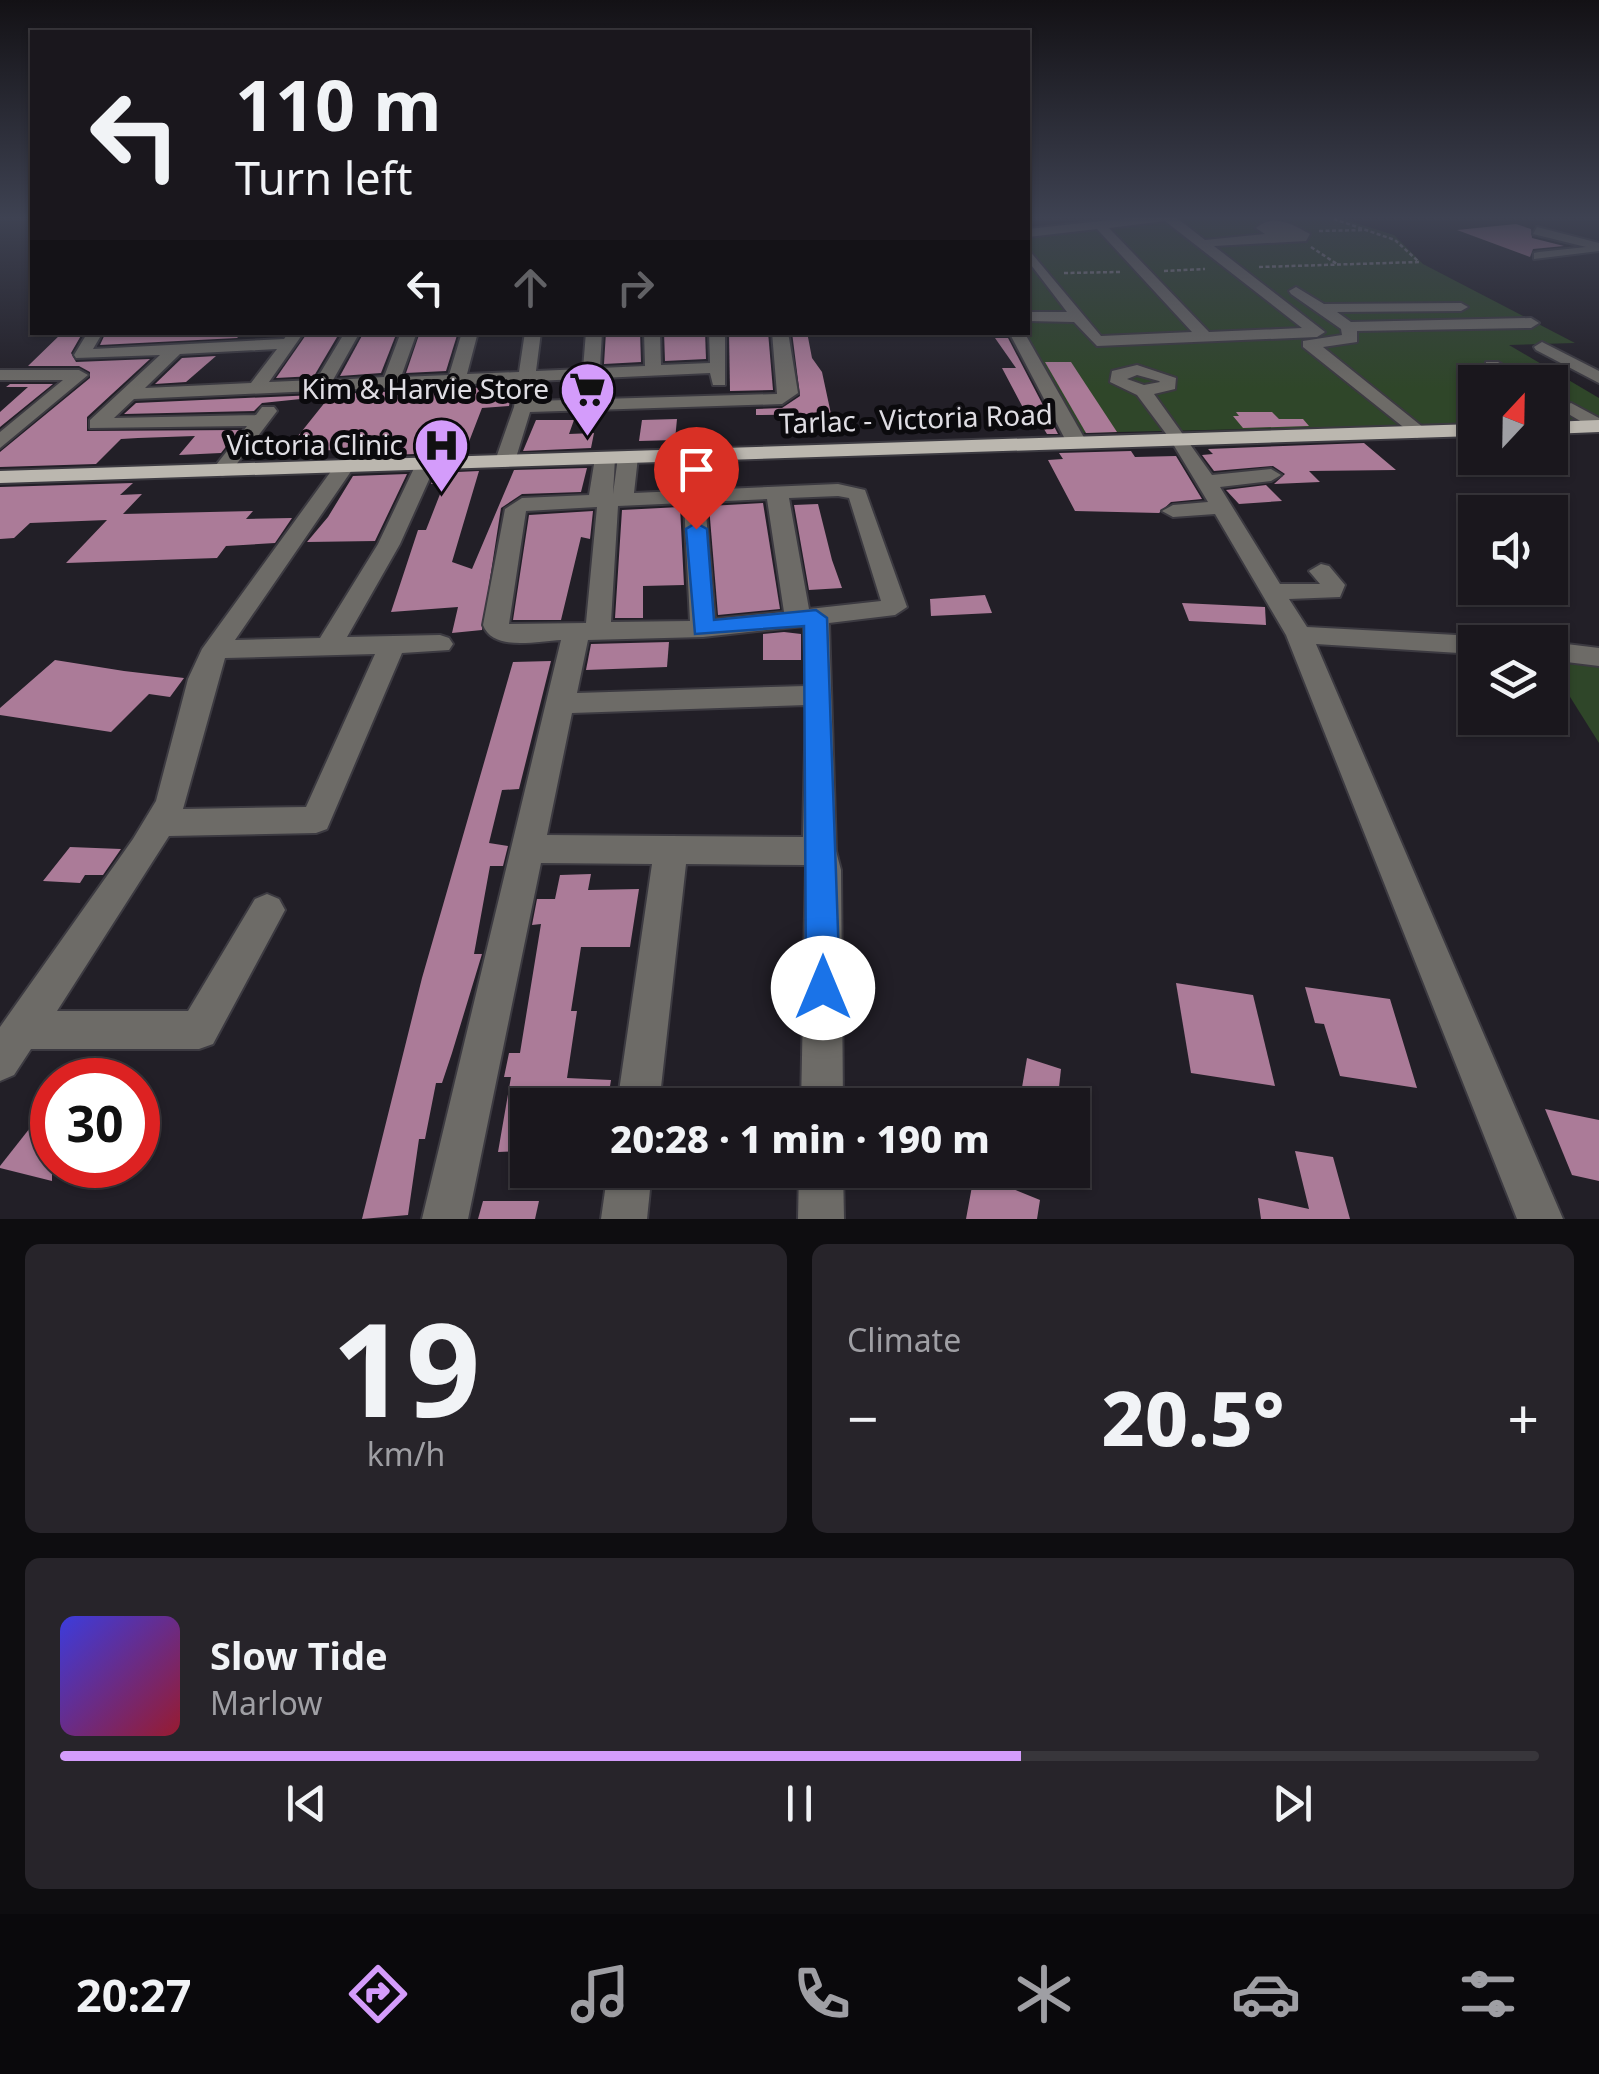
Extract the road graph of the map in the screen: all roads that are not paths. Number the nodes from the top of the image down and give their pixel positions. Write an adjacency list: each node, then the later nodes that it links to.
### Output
1 (1043, 275): 8 (street)
2 (1147, 275): 22 (street)
3 (1243, 275): 22 (street)
4 (1469, 291): 6 (street)
5 (1501, 307): 6 (street)
6 (1322, 308): 10 (street)
7 (1034, 317): 8 (street)
8 (1076, 317): 23 (street)
9 (1531, 323): 10 (street)
10 (1348, 326): 49 (street)
11 (94, 335): 25 (street)
12 (351, 335): 35 (street)
13 (408, 335): 34 (street)
14 (469, 335): 32 (street)
15 (532, 335): 30 (street)
16 (594, 335): 29 (street)
17 (652, 335): 27 (street)
18 (717, 335): 26 (street)
19 (780, 335): 40 (street)
20 (1019, 336): 51 (street)
21 (294, 338): 25 (street); 37 (street)
22 (1204, 338): 23 (street)
23 (1149, 341): 28 (street)
24 (1542, 346): 33 (street)
25 (176, 350): 39 (street)
26 (718, 368): 27 (street); 40 (street)
27 (654, 369): 29 (street)
28 (1138, 370): 38 (street); 38 (street)
29 (591, 372): 30 (street)
30 (526, 374): 32 (street); 41 (street)
31 (4, 378): 44 (street)
32 (457, 378): 34 (street)
33 (1599, 378)
34 (391, 382): 35 (street)
35 (321, 386): 36 (street)
36 (287, 388): 37 (street); 43 (street)
37 (256, 390): 39 (street)
38 (1151, 391): 50 (street)
39 (126, 394): 43 (street)
40 (720, 401): 41 (street)
41 (523, 407): 55 (street)
42 (1568, 407): 46 (street)
43 (261, 420): 58 (street)
44 (22, 425): 45 (street); 52 (street)
45 (0, 426)
46 (1599, 426): 47 (main road)
47 (1568, 427)
48 (1458, 431): 49 (main road, Tarlac - Victoria Road)
49 (1417, 432): 50 (main road, Tarlac - Victoria Road)
50 (1188, 437): 51 (main road, Tarlac - Victoria Road); 62 (street)
51 (1076, 441): 53 (main road, Tarlac - Victoria Road)
52 (0, 442)
53 (628, 457): 54 (main road, Tarlac - Victoria Road); 64 (street)
54 (605, 458): 55 (main road, Tarlac - Victoria Road); 64 (street)
55 (505, 461): 56 (main road, Tarlac - Victoria Road)
56 (426, 464): 57 (main road, Tarlac - Victoria Road); 75 (street)
57 (344, 466): 58 (main road, Tarlac - Victoria Road); 76 (street)
58 (222, 470): 60 (main road, Tarlac - Victoria Road)
59 (1271, 475): 62 (street)
60 (0, 477)
61 (777, 493): 63 (street); 68 (street); 68 (street)
62 (1214, 495): 65 (street); 67 (street)
63 (694, 496): 64 (street); 69 (street)
64 (610, 499): 70 (street); 70 (street)
65 (1174, 511)
66 (1321, 572): 67 (street)
67 (1272, 591): 71 (street)
68 (807, 618): 69 (street); 79 (street)
69 (703, 629): 70 (street)
70 (587, 633): 80 (street)
71 (1300, 635): 74 (street); 94 (street)
72 (440, 644): 73 (street)
73 (392, 645): 75 (street); 81 (street)
74 (1458, 645)
75 (328, 647): 76 (street)
76 (215, 649): 81 (street)
77 (1568, 653): 78 (street)
78 (1599, 657)
79 (820, 695): 80 (street); 84 (street)
80 (561, 703): 82 (street)
81 (160, 823): 86 (street)
82 (528, 849): 83 (street); 91 (street)
83 (674, 849): 84 (street); 87 (street)
84 (819, 851): 88 (street)
85 (267, 910): 86 (street)
86 (11, 1046)
87 (640, 1088)
88 (822, 1088)
89 (628, 1188): 92 (street)
90 (821, 1188): 93 (street)
91 (445, 1219)
92 (624, 1219)
93 (821, 1219)
94 (1540, 1219)

